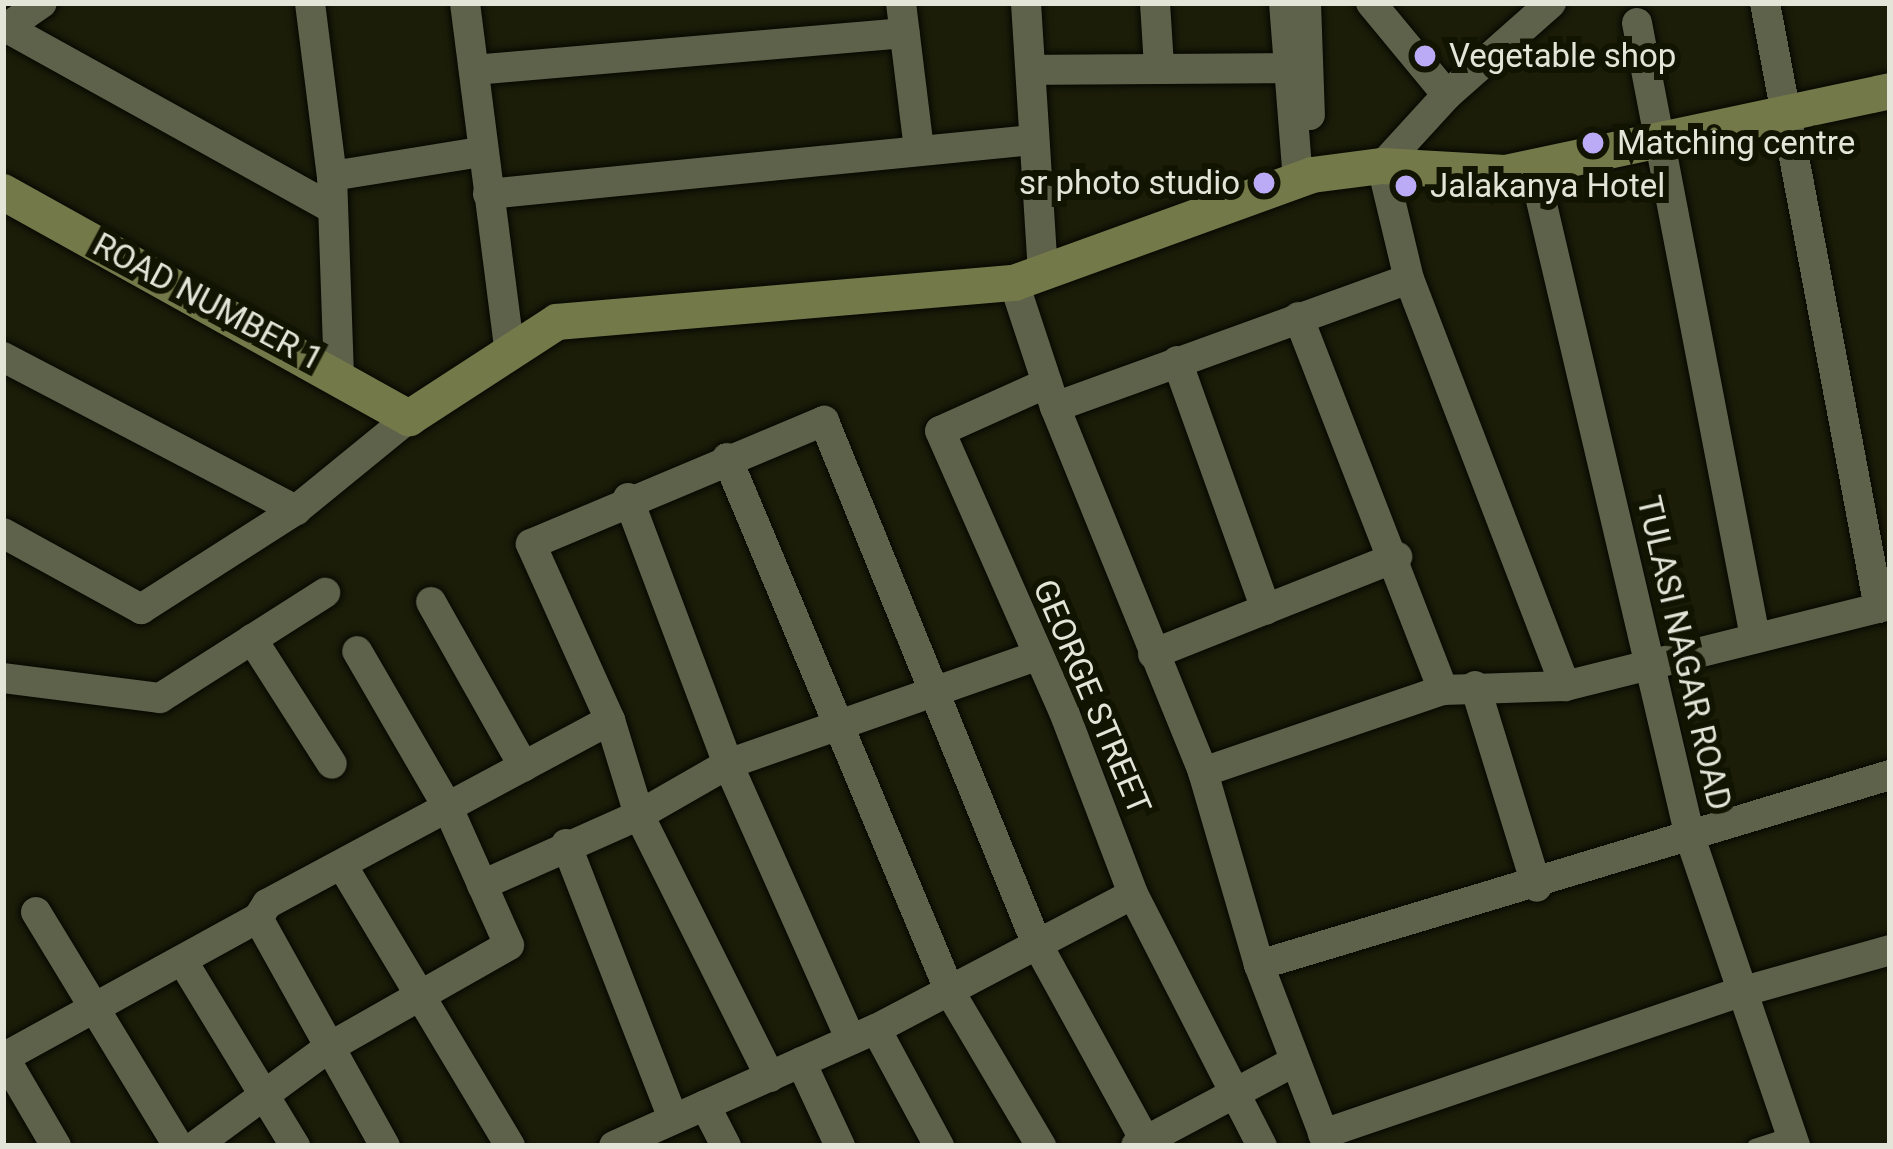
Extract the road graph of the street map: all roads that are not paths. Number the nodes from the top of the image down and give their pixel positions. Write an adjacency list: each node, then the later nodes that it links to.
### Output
1 (42, 3): 13 (street)
2 (310, 3): 27 (street)
3 (465, 3): 16 (street)
4 (1026, 3): 17 (street)
5 (1155, 3): 14 (street)
6 (1284, 3): 15 (street)
7 (1306, 3): 28 (street)
8 (1371, 3): 19 (street)
9 (1551, 3): 19 (street)
10 (1765, 3): 20 (street)
11 (902, 18): 16 (street); 23 (street)
12 (1637, 23): 21 (street)
13 (4, 29): 31 (street)
14 (1159, 67): 15 (street); 17 (street)
15 (1287, 68): 28 (street)
16 (474, 70): 24 (street)
17 (1030, 70): 22 (street)
18 (1890, 91): 20 (street)
19 (1447, 95): 25 (street)
20 (1786, 115): 21 (street); 49 (street)
21 (1664, 139): 26 (street); 49 (street)
22 (1033, 140): 23 (street); 32 (street)
23 (919, 150): 30 (street)
24 (481, 152): 27 (street); 30 (street)
25 (1382, 166): 26 (street); 28 (street); 33 (street)
26 (1534, 166): 54 (street, TULASI NAGAR ROAD)
27 (332, 176): 31 (street)
28 (1305, 178): 32 (street)
29 (3, 192): 38 (street, ROAD NUMBER 1)
30 (488, 194): 35 (street)
31 (333, 209): 38 (street)
32 (1028, 277): 35 (street); 39 (street)
33 (1409, 279): 34 (street); 57 (street)
34 (1298, 317): 36 (street); 45 (street)
35 (509, 354): 40 (street)
36 (1177, 361): 39 (street); 48 (street)
37 (8, 370): 43 (street)
38 (339, 373): 40 (street, ROAD NUMBER 1)
39 (1051, 395): 52 (street); 53 (street, GEORGE STREET)
40 (410, 418): 43 (street)
41 (727, 458): 42 (street); 58 (street); 61 (street)
42 (628, 498): 60 (street); 63 (street)
43 (296, 510): 44 (street)
44 (3, 533)
45 (1397, 557): 48 (street); 59 (street)
46 (325, 593): 50 (street)
47 (430, 602): 64 (street)
48 (1266, 610): 52 (street)
49 (1755, 638): 54 (street)
50 (252, 640): 55 (street); 62 (street)
51 (357, 651): 67 (street)
52 (1153, 654): 65 (street)
53 (1037, 656): 58 (street); 74 (street, GEORGE STREET)
54 (1652, 664): 57 (street); 69 (street, TULASI NAGAR ROAD)
55 (3, 678)
56 (1475, 686): 57 (street); 59 (street); 73 (street)
57 (1565, 686)
58 (938, 689): 61 (street); 77 (street)
59 (1443, 690): 65 (street)
60 (610, 720): 64 (street); 68 (street)
61 (841, 728): 63 (street); 81 (street)
62 (332, 764)
63 (728, 764): 68 (street); 85 (street)
64 (524, 767): 67 (street)
65 (1203, 772): 80 (street)
66 (1890, 775): 69 (street)
67 (447, 806): 71 (street); 72 (street)
68 (640, 814): 70 (street); 90 (street)
69 (1690, 838): 73 (street); 82 (street, TULASI NAGAR ROAD)
70 (566, 844): 72 (street); 94 (street)
71 (342, 866): 76 (street); 83 (street)
72 (482, 885): 83 (street)
73 (1537, 887): 80 (street)
74 (1133, 893): 77 (street); 91 (street, GEORGE STREET)
75 (36, 913): 84 (street)
76 (258, 918): 79 (street); 86 (street)
77 (1036, 942): 81 (street); 97 (street)
78 (1890, 950): 82 (street)
79 (182, 960): 84 (street); 92 (street)
80 (1259, 965): 88 (street)
81 (950, 992): 85 (street); 108 (street)
82 (1741, 992): 95 (street); 96 (street, TULASI NAGAR ROAD)
83 (419, 997): 86 (street); 104 (street)
84 (95, 1007): 87 (street); 100 (street)
85 (864, 1034): 89 (street); 107 (street)
86 (328, 1048): 92 (street); 103 (street)
87 (4, 1058): 99 (street)
88 (1295, 1061): 91 (street); 95 (street)
89 (801, 1063): 90 (street); 106 (street)
90 (770, 1077): 93 (street)
91 (1235, 1094): 97 (street); 109 (street, GEORGE STREET)
92 (264, 1096): 101 (street); 102 (street)
93 (705, 1105): 94 (street); 105 (street)
94 (673, 1119): 98 (street)
95 (1325, 1140)
96 (1792, 1140): 110 (lane)
97 (1144, 1144)
98 (620, 1145)
99 (56, 1146)
100 (178, 1146)
101 (195, 1146)
102 (296, 1146)
103 (385, 1146)
104 (510, 1146)
105 (726, 1146)
106 (840, 1146)
107 (939, 1146)
108 (1041, 1146)
109 (1262, 1146)
110 (1754, 1146)

